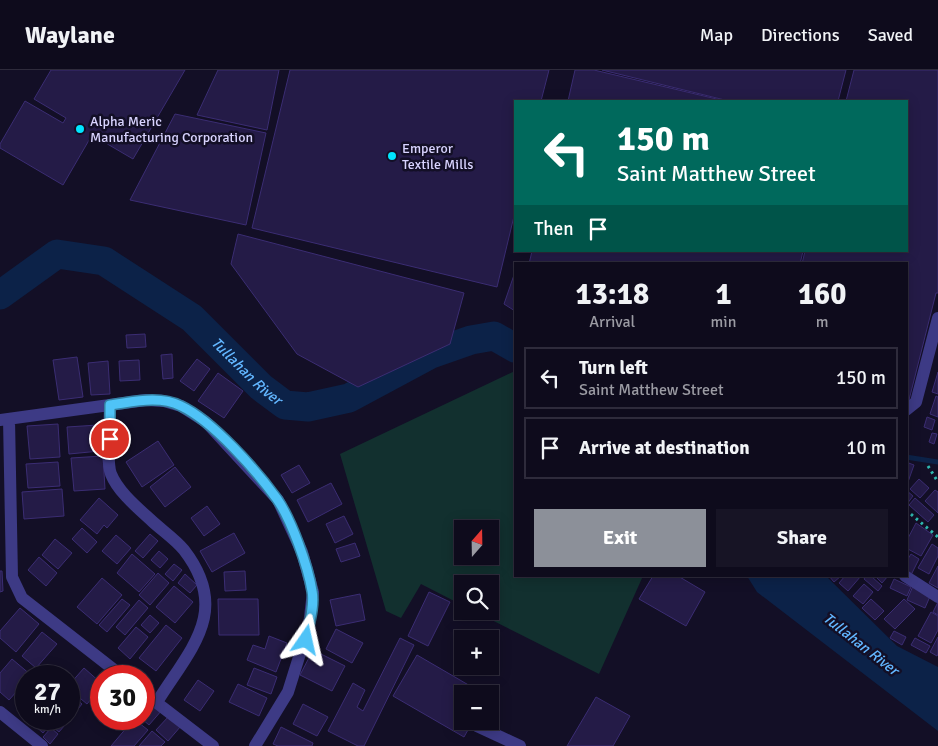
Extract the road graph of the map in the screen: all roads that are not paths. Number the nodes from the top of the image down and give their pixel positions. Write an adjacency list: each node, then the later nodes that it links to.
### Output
1 (938, 318): 3 (street)
2 (110, 405): 4 (street); 8 (street); 13 (street)
3 (908, 408)
4 (5, 420): 7 (street)
5 (907, 577): 6 (street)
6 (938, 597)
7 (108, 665)
8 (157, 702): 12 (street)
9 (0, 712): 11 (street)
10 (486, 730): 14 (street)
11 (42, 746)
12 (213, 746)
13 (255, 746)
14 (520, 746)

